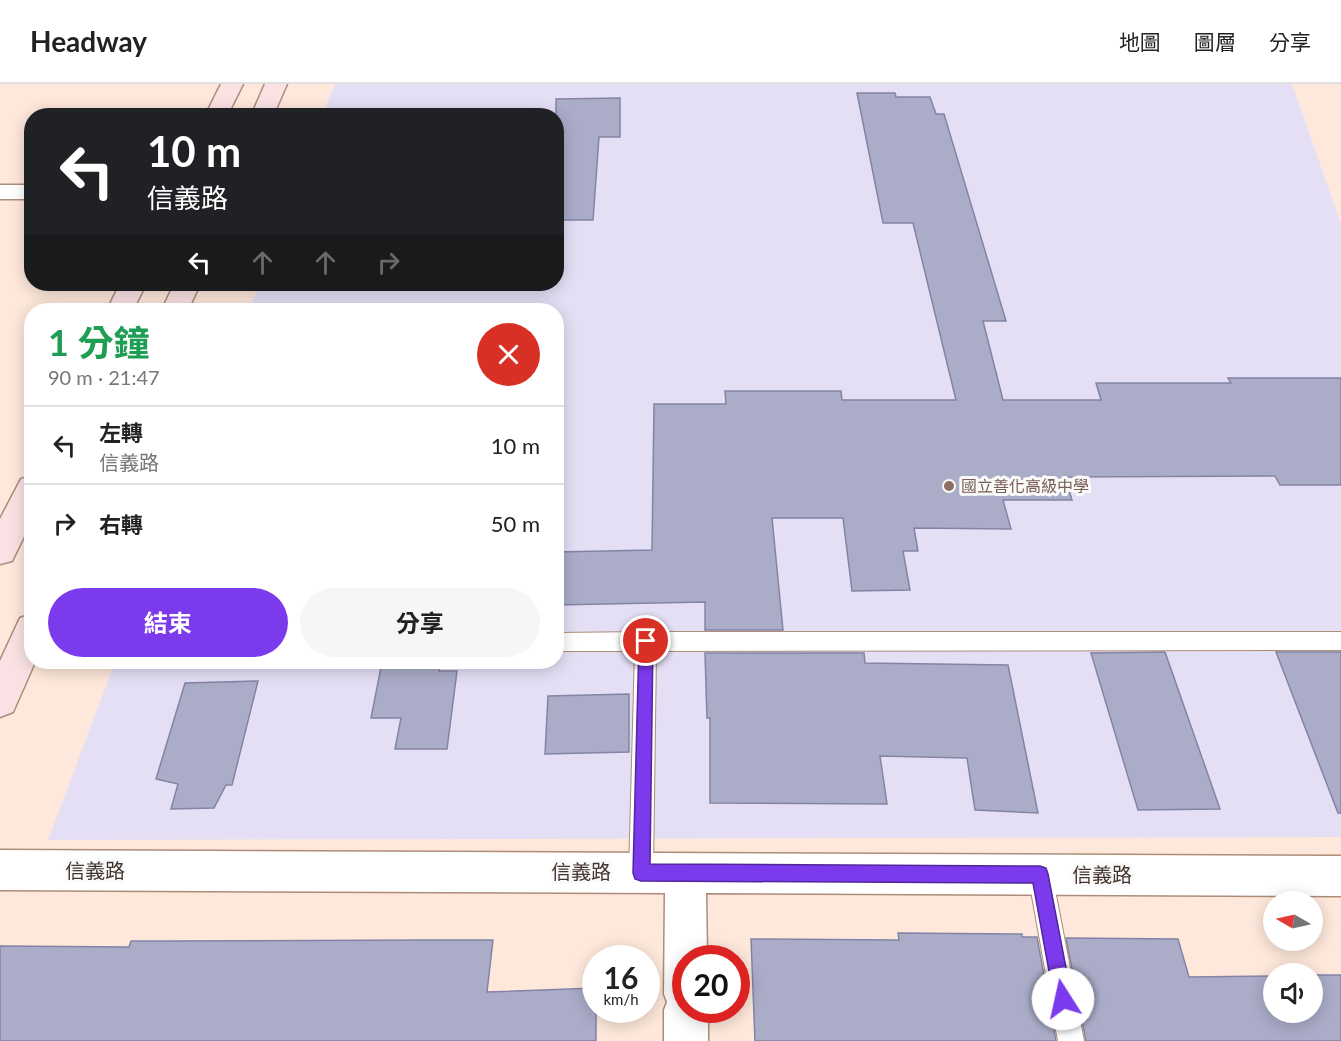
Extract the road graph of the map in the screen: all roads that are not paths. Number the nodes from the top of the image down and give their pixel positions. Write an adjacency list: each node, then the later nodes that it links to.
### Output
1 (232, 84): 3 (main road)
2 (276, 84): 4 (main road)
3 (220, 108)
4 (266, 108)
5 (0, 192): 6 (street)
6 (24, 192)
7 (24, 504): 8 (main road)
8 (0, 551)
9 (646, 641): 10 (lane); 11 (lane); 15 (lane)
10 (1341, 641)
11 (564, 642)
12 (24, 652): 13 (main road)
13 (0, 699)
14 (0, 870): 15 (street, 信義路)
15 (641, 873): 16 (street, 信義路)
16 (685, 873): 17 (street, 信義路); 19 (street)
17 (1040, 874): 18 (street, 信義路); 22 (lane)
18 (1341, 876)
19 (686, 945)
20 (686, 1023): 21 (street)
21 (686, 1041)
22 (1071, 1041)

